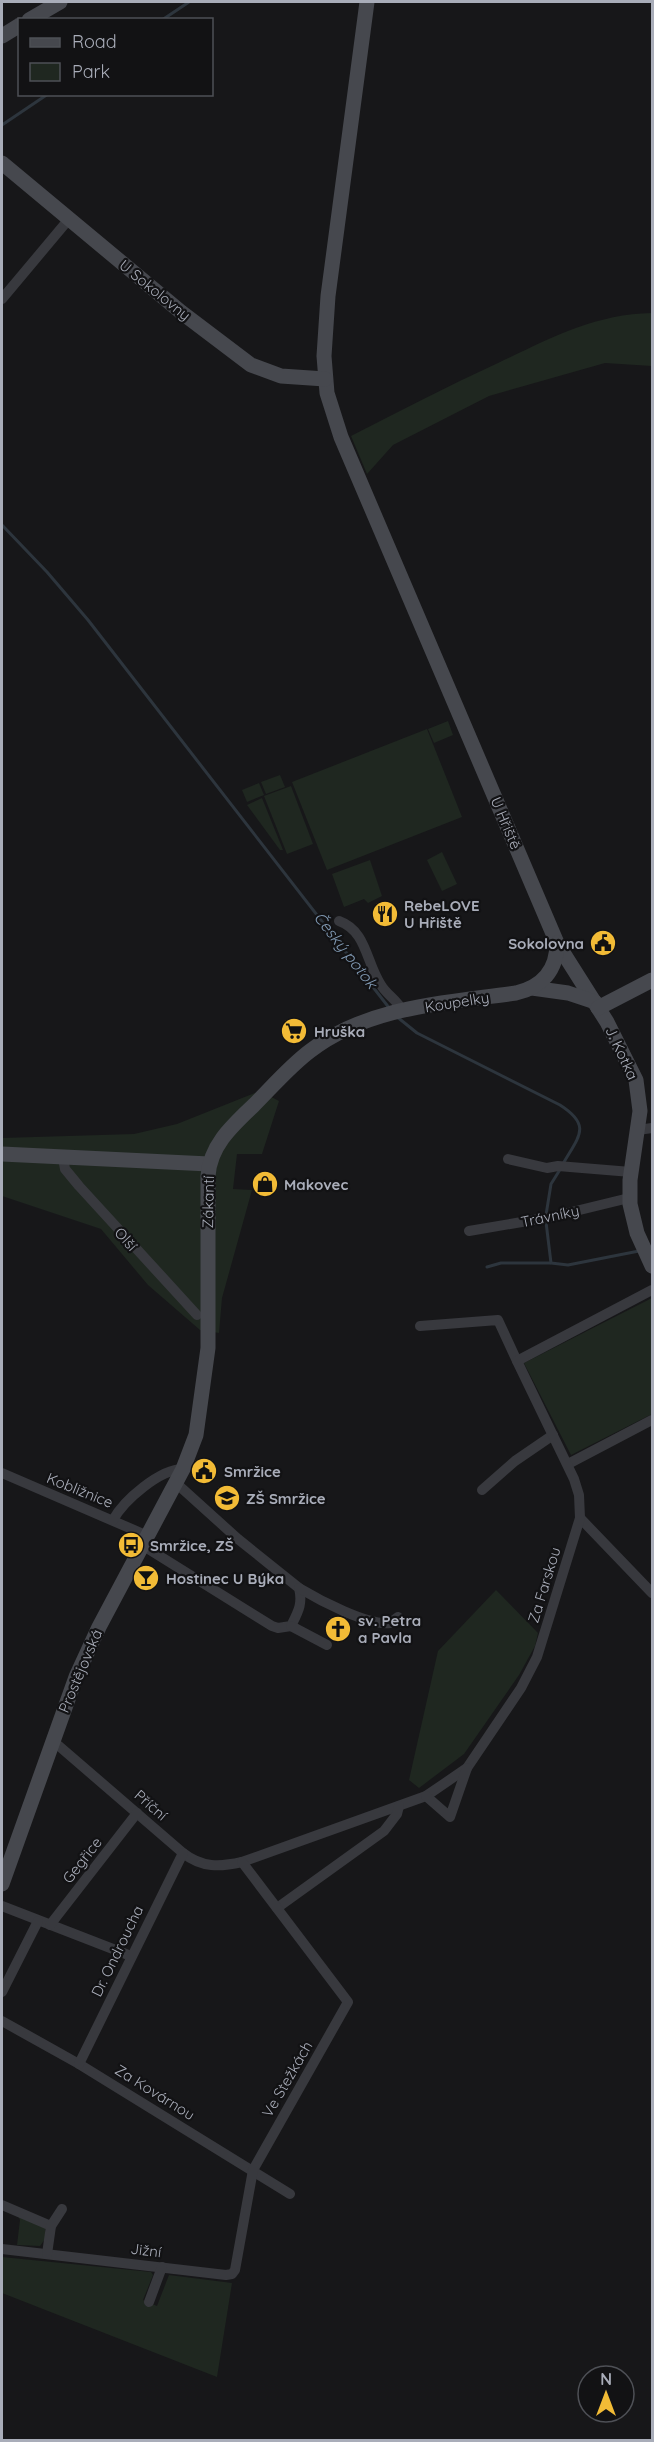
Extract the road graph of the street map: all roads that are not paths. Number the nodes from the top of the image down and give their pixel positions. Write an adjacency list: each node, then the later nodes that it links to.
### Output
1 (60, 2): 3 (main road)
2 (367, 2): 9 (main road, U Hřiště)
3 (32, 18)
4 (18, 26): 5 (main road)
5 (2, 36)
6 (2, 163): 7 (main road, U Sokolovny)
7 (69, 219): 8 (street); 9 (main road, U Sokolovny)
8 (2, 299)
9 (325, 379): 11 (main road, U Hřiště)
10 (339, 921): 15 (street)
11 (557, 943): 13 (main road); 14 (main road)
12 (652, 980): 14 (main road)
13 (532, 988): 14 (main road, Koupelky); 15 (main road, Koupelky)
14 (597, 1005): 17 (main road, J. Kotka)
15 (400, 1011): 16 (main road, Koupelky)
16 (381, 1015): 21 (main road, Zákantí)
17 (645, 1129): 22 (main road, J. Kotka)
18 (2, 1154): 19 (main road)
19 (63, 1158): 21 (main road); 27 (street, Olší)
20 (508, 1159): 22 (street)
21 (209, 1164): 33 (main road, Zákantí)
22 (631, 1172): 23 (main road)
23 (629, 1198): 24 (street, Trávníky); 25 (main road)
24 (469, 1231)
25 (652, 1264)
26 (652, 1290): 29 (street)
27 (196, 1315)
28 (420, 1326): 29 (street)
29 (517, 1361): 31 (street)
30 (652, 1420): 32 (street)
31 (553, 1436): 32 (street, Za Farskou); 36 (street)
32 (568, 1464): 37 (street, Za Farskou)
33 (183, 1469): 35 (main road, Prostějovská); 38 (street)
34 (2, 1473): 38 (street, Kobližnice)
35 (176, 1483): 39 (main road, Prostějovská); 40 (street)
36 (482, 1490)
37 (580, 1518): 41 (street); 46 (street, Za Farskou)
38 (113, 1520): 39 (street, Kobližnice)
39 (145, 1540): 43 (street, Kobližnice); 45 (main road, Prostějovská)
40 (300, 1588): 42 (street); 43 (street)
41 (652, 1593)
42 (398, 1617)
43 (291, 1626): 44 (street, Kobližnice)
44 (327, 1646)
45 (52, 1740): 49 (street, Příční); 52 (main road, Prostějovská)
46 (467, 1768): 47 (street, Za Farskou); 47 (street)
47 (426, 1796): 48 (street, Příční)
48 (399, 1806): 51 (street, Příční); 54 (street)
49 (137, 1813): 50 (street, Příční); 56 (street, Gegřice)
50 (183, 1853): 51 (street, Příční); 57 (street, Dr. Ondroucha)
51 (242, 1862): 54 (street)
52 (2, 1884)
53 (2, 1906): 55 (street)
54 (277, 1908): 61 (street, Ve Stežkách)
55 (38, 1921): 56 (street); 58 (street)
56 (50, 1925): 57 (street)
57 (131, 1956): 60 (street, Dr. Ondroucha)
58 (2, 1992)
59 (2, 2021): 60 (street, Za Kovárnou)
60 (79, 2064): 61 (street, Za Kovárnou)
61 (253, 2170): 62 (street, Za Kovárnou); 68 (street, Jižní)
62 (290, 2194)
63 (2, 2205): 65 (street)
64 (62, 2209): 65 (street)
65 (51, 2226): 67 (street)
66 (2, 2249): 67 (street, Jižní)
67 (46, 2254): 68 (street, Jižní)
68 (162, 2267): 69 (street)
69 (149, 2302)

